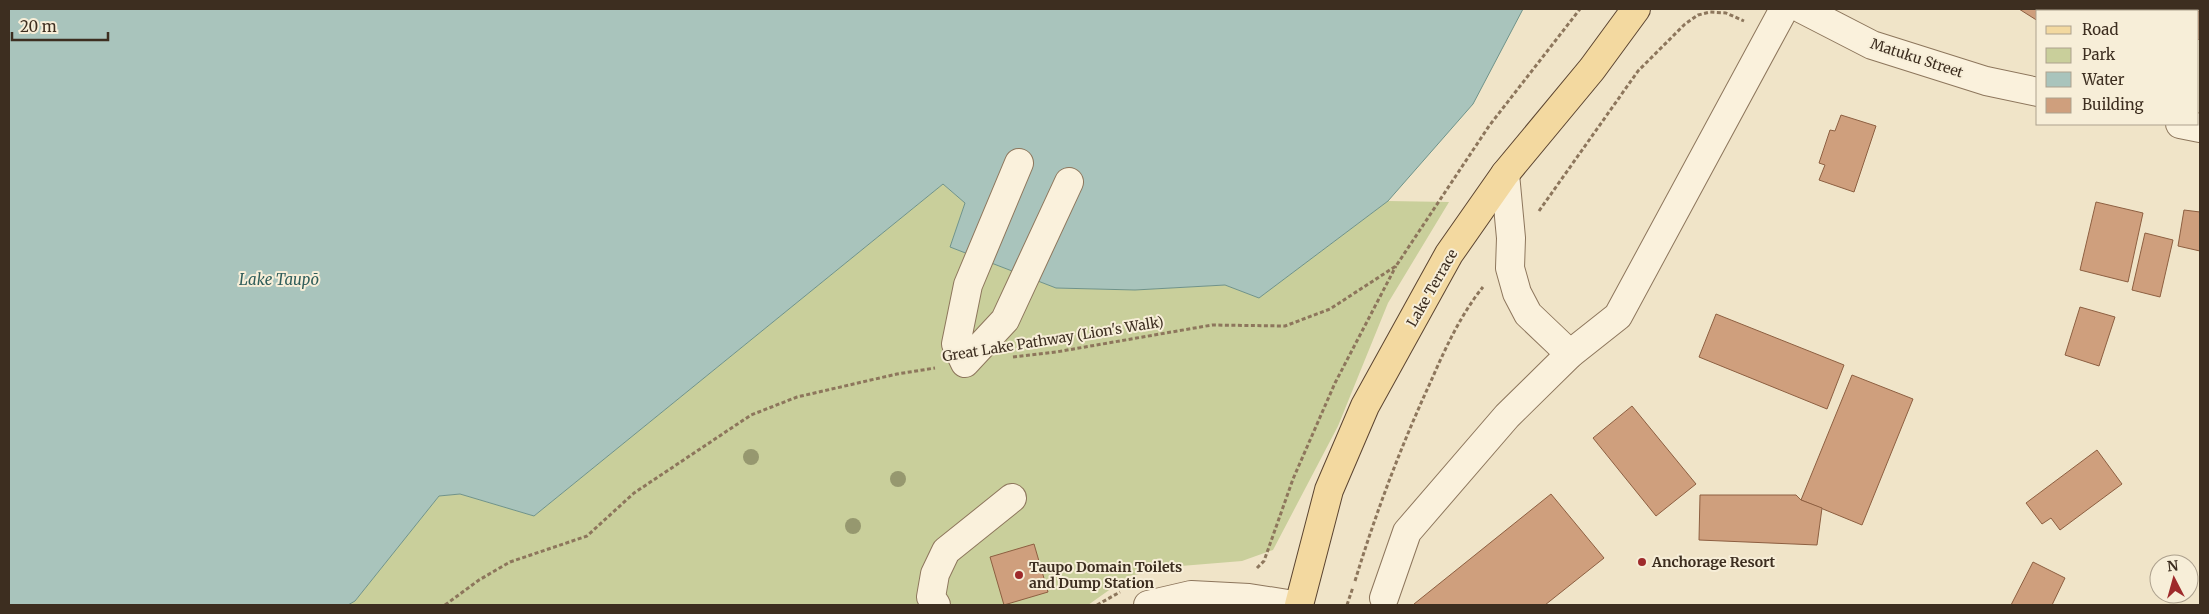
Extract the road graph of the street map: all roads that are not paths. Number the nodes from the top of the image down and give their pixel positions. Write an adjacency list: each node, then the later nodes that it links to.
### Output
1 (1636, 9): 8 (main road, Lake Terrace)
2 (1784, 9): 10 (street)
3 (1802, 9): 4 (street, Matuku Street)
4 (2036, 92)
5 (2185, 125): 6 (street)
6 (2200, 128)
7 (1019, 163): 9 (street)
8 (1505, 174): 10 (street); 16 (main road, Lake Terrace)
9 (1069, 182)
10 (1570, 354): 12 (street)
11 (1012, 498): 13 (street)
12 (1384, 598)
13 (936, 605)
14 (1148, 605): 15 (street)
15 (1294, 605)
16 (1299, 605)

